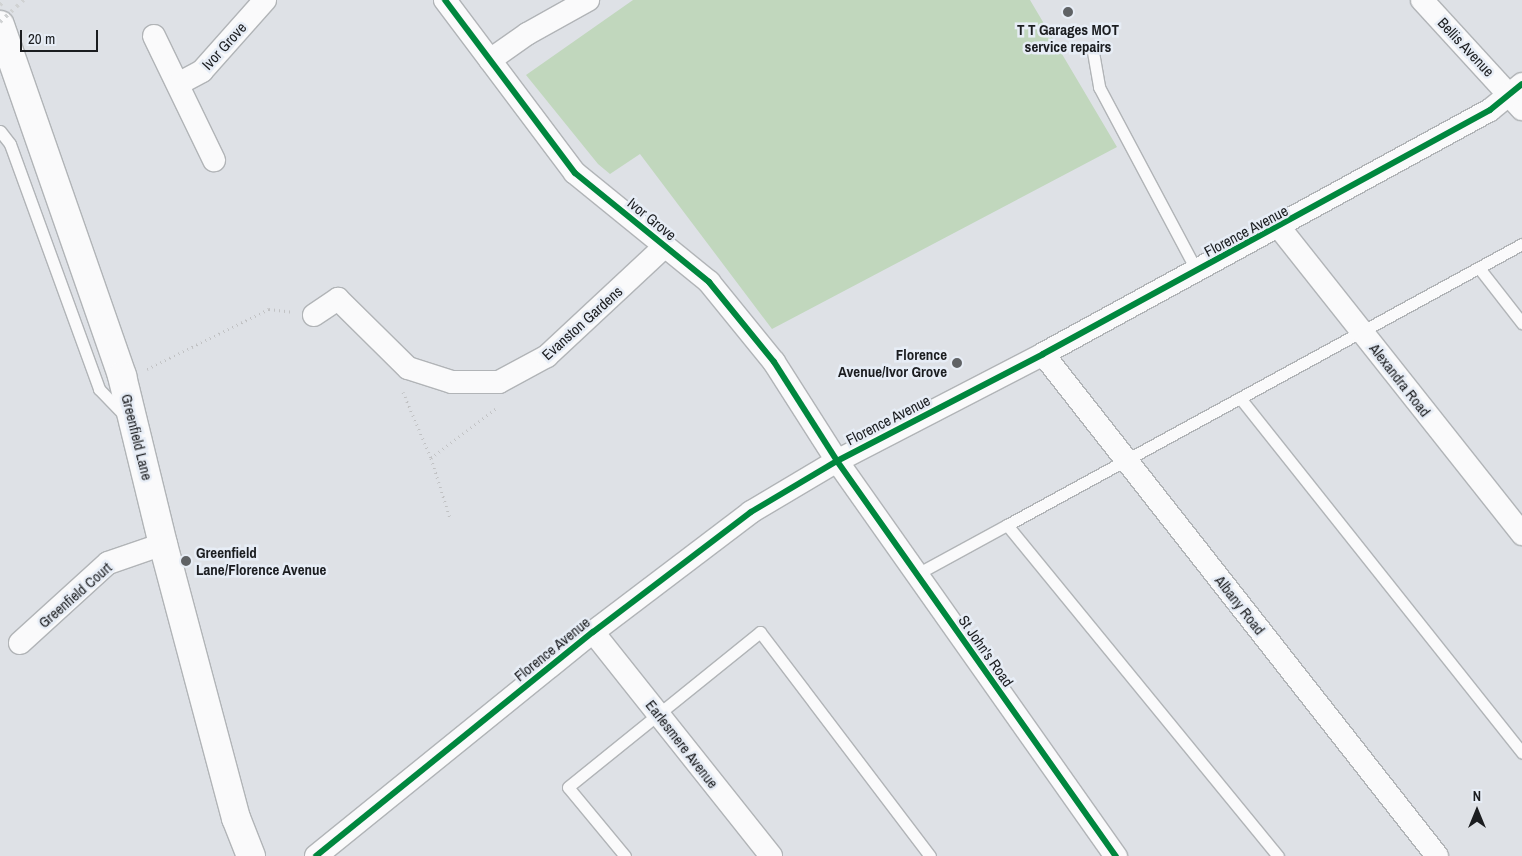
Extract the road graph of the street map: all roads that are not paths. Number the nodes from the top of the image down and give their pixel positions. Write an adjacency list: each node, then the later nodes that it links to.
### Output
1 (265, 0): 9 (street, Ivor Grove)
2 (445, 0): 8 (street, Ivor Grove)
3 (588, 0): 8 (street)
4 (1422, 0): 10 (street, Bellis Avenue)
5 (0, 25): 23 (street, Greenfield Lane)
6 (154, 36): 9 (street)
7 (1093, 52): 17 (lane)
8 (490, 60): 15 (street, Ivor Grove)
9 (178, 84): 12 (street)
10 (1518, 96): 13 (street, Florence Avenue)
11 (0, 130): 23 (lane)
12 (214, 160)
13 (1279, 227): 17 (street, Florence Avenue); 20 (street, Alexandra Road)
14 (1522, 244): 16 (lane)
15 (665, 246): 18 (street, Evanston Gardens); 25 (street, Ivor Grove)
16 (1479, 268): 19 (lane); 20 (lane)
17 (1197, 271): 21 (street, Florence Avenue)
18 (314, 315)
19 (1522, 323)
20 (1362, 332): 22 (lane); 27 (street, Alexandra Road)
21 (1043, 354): 24 (street, Albany Road); 25 (street, Florence Avenue)
22 (1240, 398): 24 (lane); 33 (lane)
23 (135, 426): 28 (street, Greenfield Lane)
24 (1126, 459): 26 (lane); 41 (street, Albany Road)
25 (837, 461): 29 (street, St John's Road); 30 (street, Florence Avenue)
26 (1008, 525): 29 (lane); 40 (lane)
27 (1522, 534)
28 (163, 544): 31 (street, Greenfield Court); 34 (street, Greenfield Lane)
29 (916, 574): 39 (street, St John's Road)
30 (593, 632): 32 (street, Earlesmere Avenue); 35 (street, Florence Avenue)
31 (20, 643)
32 (659, 715): 36 (lane); 37 (street, Earlesmere Avenue); 38 (lane)
33 (1522, 752)
34 (251, 856)
35 (316, 856)
36 (625, 856)
37 (771, 856)
38 (930, 856)
39 (1116, 856)
40 (1278, 856)
41 (1437, 856)

